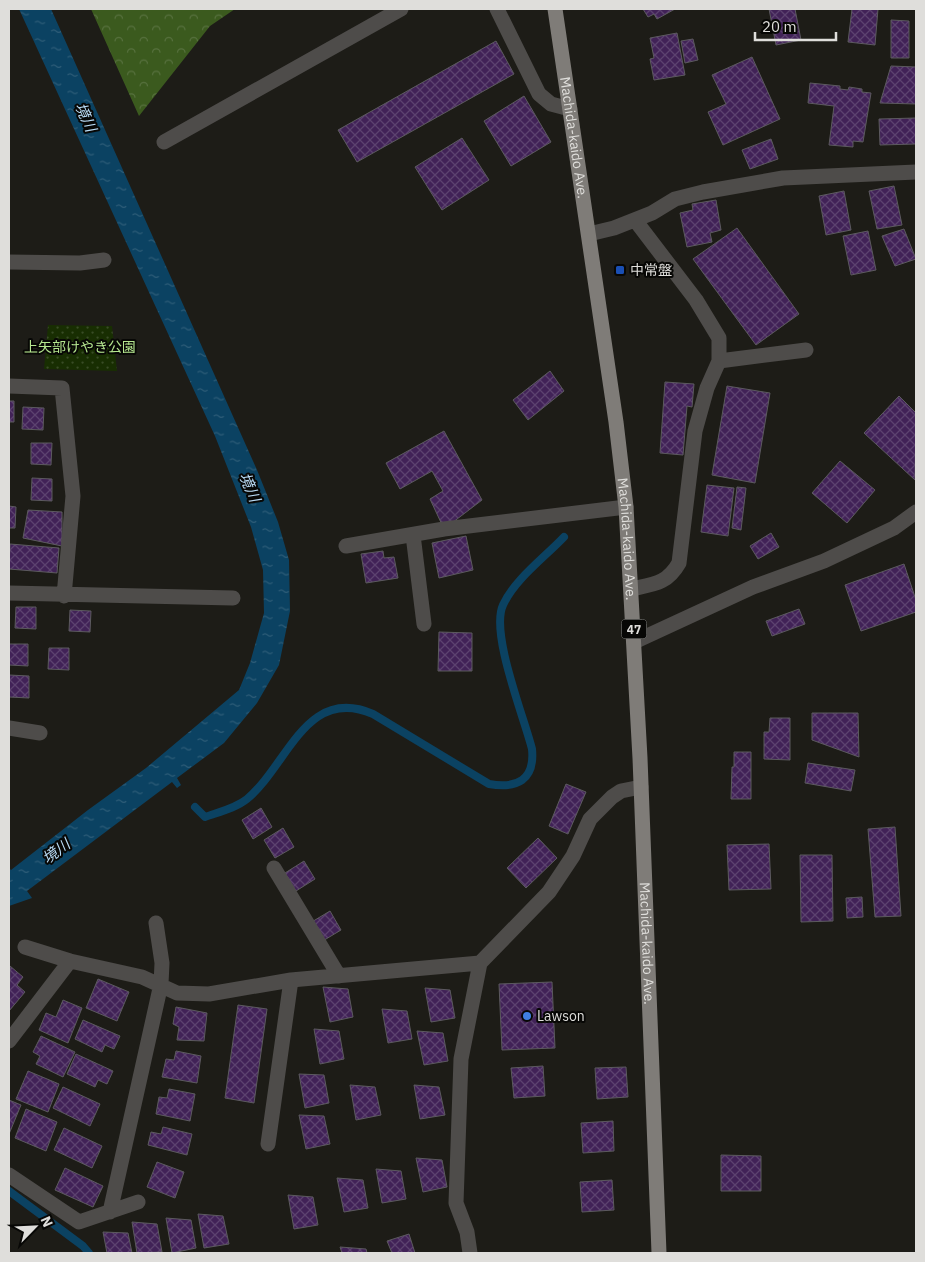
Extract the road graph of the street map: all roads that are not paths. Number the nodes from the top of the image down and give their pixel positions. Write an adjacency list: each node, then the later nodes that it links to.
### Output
1 (401, 9): 5 (street)
2 (497, 9): 4 (street)
3 (555, 9): 4 (main road, Machida-kaido Ave. / 47)
4 (570, 109): 8 (main road, Machida-kaido Ave. / 47)
5 (164, 142)
6 (916, 172): 7 (street)
7 (635, 220): 8 (street); 12 (street)
8 (589, 234): 14 (main road, Machida-kaido Ave. / 47)
9 (104, 260): 10 (street)
10 (9, 262)
11 (806, 350): 12 (street)
12 (719, 361): 18 (street)
13 (9, 386): 20 (street)
14 (626, 507): 16 (street); 18 (main road, Machida-kaido Ave. / 47)
15 (916, 512): 23 (street)
16 (413, 535): 17 (street); 22 (street)
17 (346, 546)
18 (631, 589): 23 (main road, Machida-kaido Ave. / 47)
19 (9, 594): 20 (street)
20 (64, 596): 21 (street)
21 (233, 598)
22 (424, 624)
23 (634, 642): 26 (main road, Machida-kaido Ave. / 47)
24 (9, 728): 25 (street)
25 (40, 733)
26 (641, 787): 31 (street); 41 (main road, Machida-kaido Ave. / 47)
27 (274, 868): 32 (street)
28 (156, 923): 34 (street)
29 (25, 947): 30 (street)
30 (70, 961): 34 (street); 35 (street)
31 (480, 963): 32 (street); 40 (street)
32 (339, 976): 33 (street)
33 (291, 980): 34 (street); 36 (street)
34 (161, 984): 39 (street)
35 (9, 1041)
36 (268, 1144)
37 (9, 1174): 39 (street)
38 (138, 1202): 39 (street)
39 (110, 1212)
40 (470, 1253)
41 (659, 1253)

